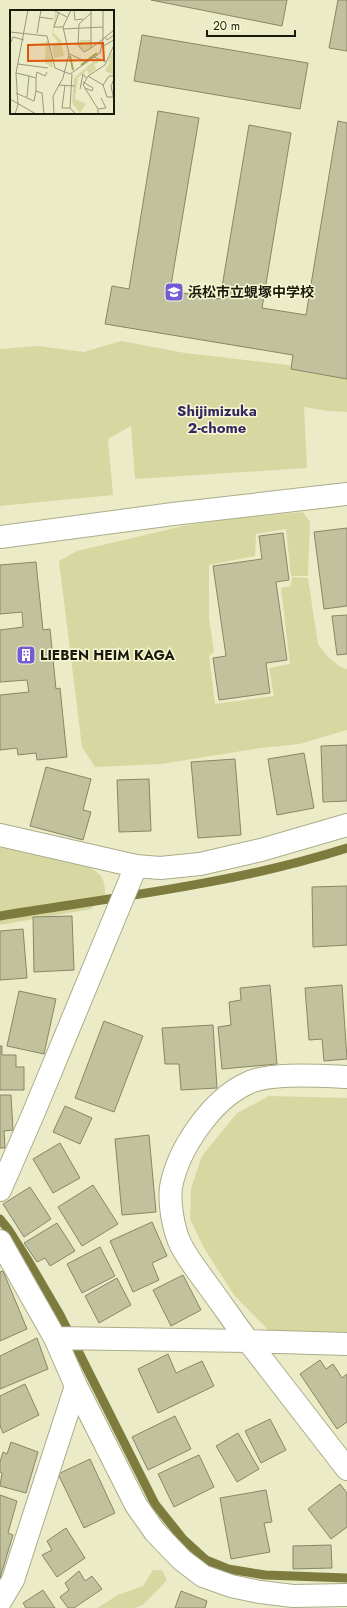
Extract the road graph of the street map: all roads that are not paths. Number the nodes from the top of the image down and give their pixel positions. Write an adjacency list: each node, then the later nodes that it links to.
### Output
1 (347, 494): 2 (street)
2 (0, 537)
3 (347, 825): 5 (street)
4 (0, 835): 5 (street)
5 (128, 886): 7 (street)
6 (347, 1077): 10 (street)
7 (0, 1190)
8 (0, 1241): 9 (street)
9 (67, 1338): 10 (street); 12 (street)
10 (248, 1341): 11 (street); 13 (street)
11 (347, 1344)
12 (76, 1386): 15 (street); 16 (street)
13 (347, 1469)
14 (347, 1595): 16 (street)
15 (0, 1602)
16 (296, 1602)

